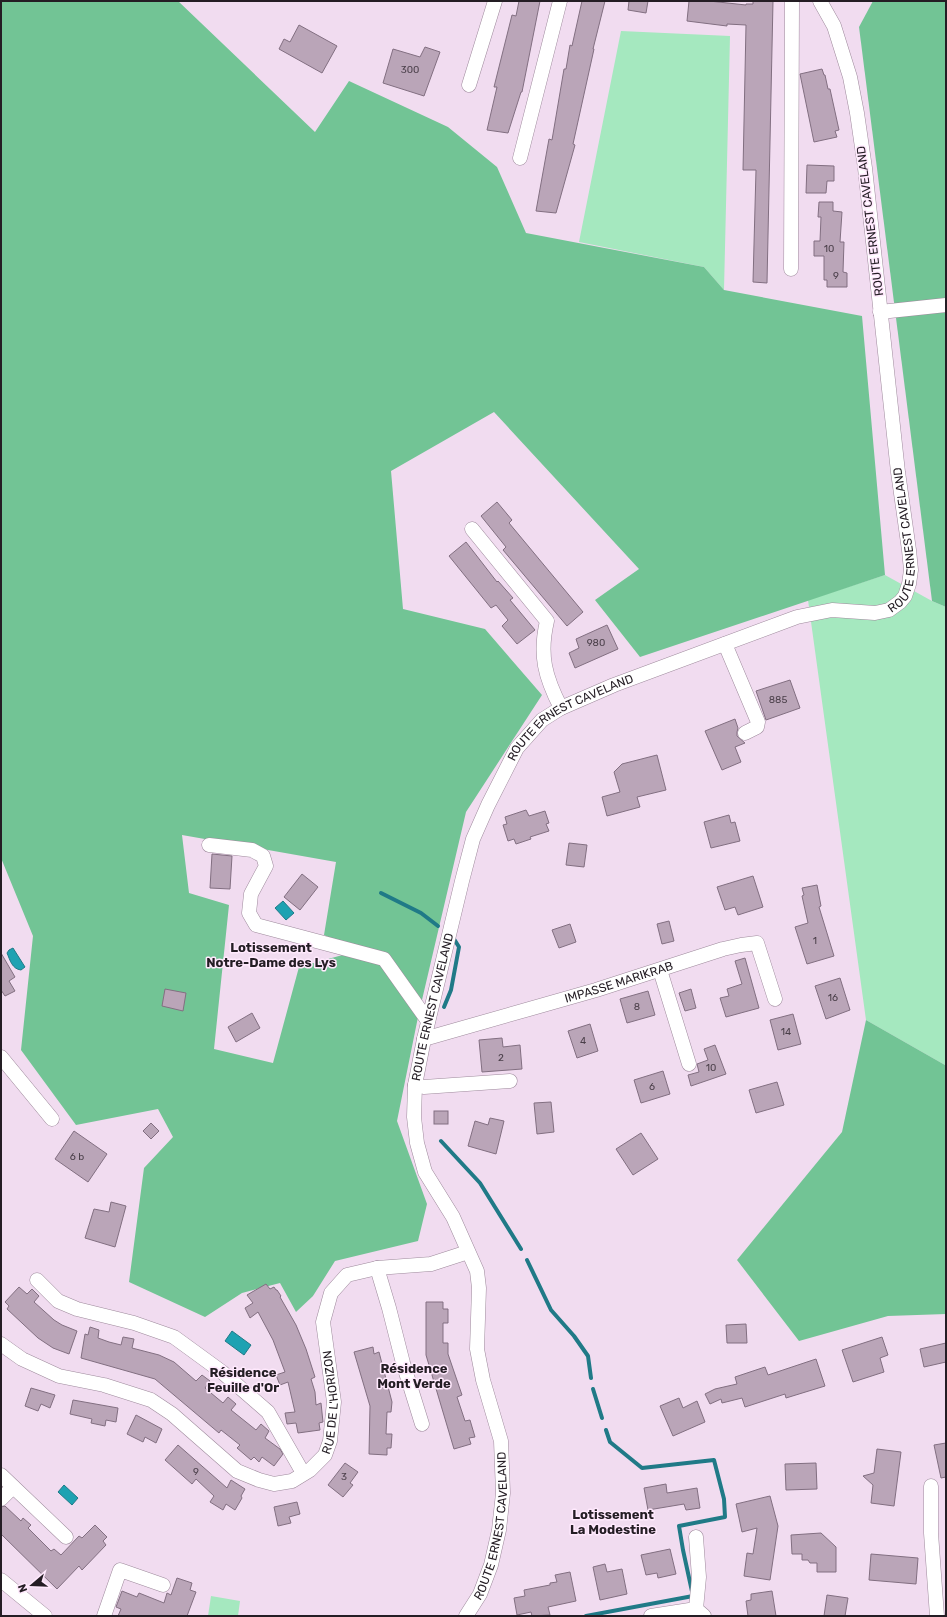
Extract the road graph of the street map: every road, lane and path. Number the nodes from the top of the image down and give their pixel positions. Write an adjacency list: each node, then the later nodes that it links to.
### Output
1 (495, 1): 5 (street)
2 (560, 1): 6 (street)
3 (792, 1): 7 (street)
4 (820, 1): 9 (street, ROUTE ERNEST CAVELAND)
5 (469, 85)
6 (520, 158)
7 (791, 269)
8 (946, 305): 9 (street)
9 (880, 312): 11 (street, ROUTE ERNEST CAVELAND)
10 (472, 529): 12 (street)
11 (725, 644): 12 (street, ROUTE ERNEST CAVELAND); 13 (street)
12 (561, 708): 17 (street, ROUTE ERNEST CAVELAND)
13 (745, 733)
14 (208, 845): 17 (street)
15 (660, 970): 16 (street, IMPASSE MARIKRAB); 18 (street, IMPASSE MARIKRAB); 20 (street)
16 (775, 1000)
17 (428, 1021): 18 (street, ROUTE ERNEST CAVELAND)
18 (424, 1039): 22 (street, ROUTE ERNEST CAVELAND)
19 (1, 1056): 23 (street)
20 (689, 1064)
21 (510, 1081): 22 (street)
22 (415, 1085): 24 (street, ROUTE ERNEST CAVELAND)
23 (52, 1119)
24 (468, 1252): 25 (street, RUE DE L'HORIZON); 41 (street, ROUTE ERNEST CAVELAND)
25 (377, 1268): 28 (street); 29 (street, RUE DE L'HORIZON)
26 (37, 1280): 29 (street)
27 (1, 1344): 29 (street, RUE DE L'HORIZON)
28 (422, 1424)
29 (303, 1473)
30 (1, 1475): 32 (street)
31 (932, 1486): 43 (street)
32 (13, 1487): 33 (street); 34 (street)
33 (1, 1499)
34 (66, 1537)
35 (696, 1537): 38 (street)
36 (1, 1580): 39 (street)
37 (163, 1585): 40 (street)
38 (700, 1612): 42 (street)
39 (45, 1616)
40 (104, 1616)
41 (466, 1616)
42 (651, 1616)
43 (937, 1616)

